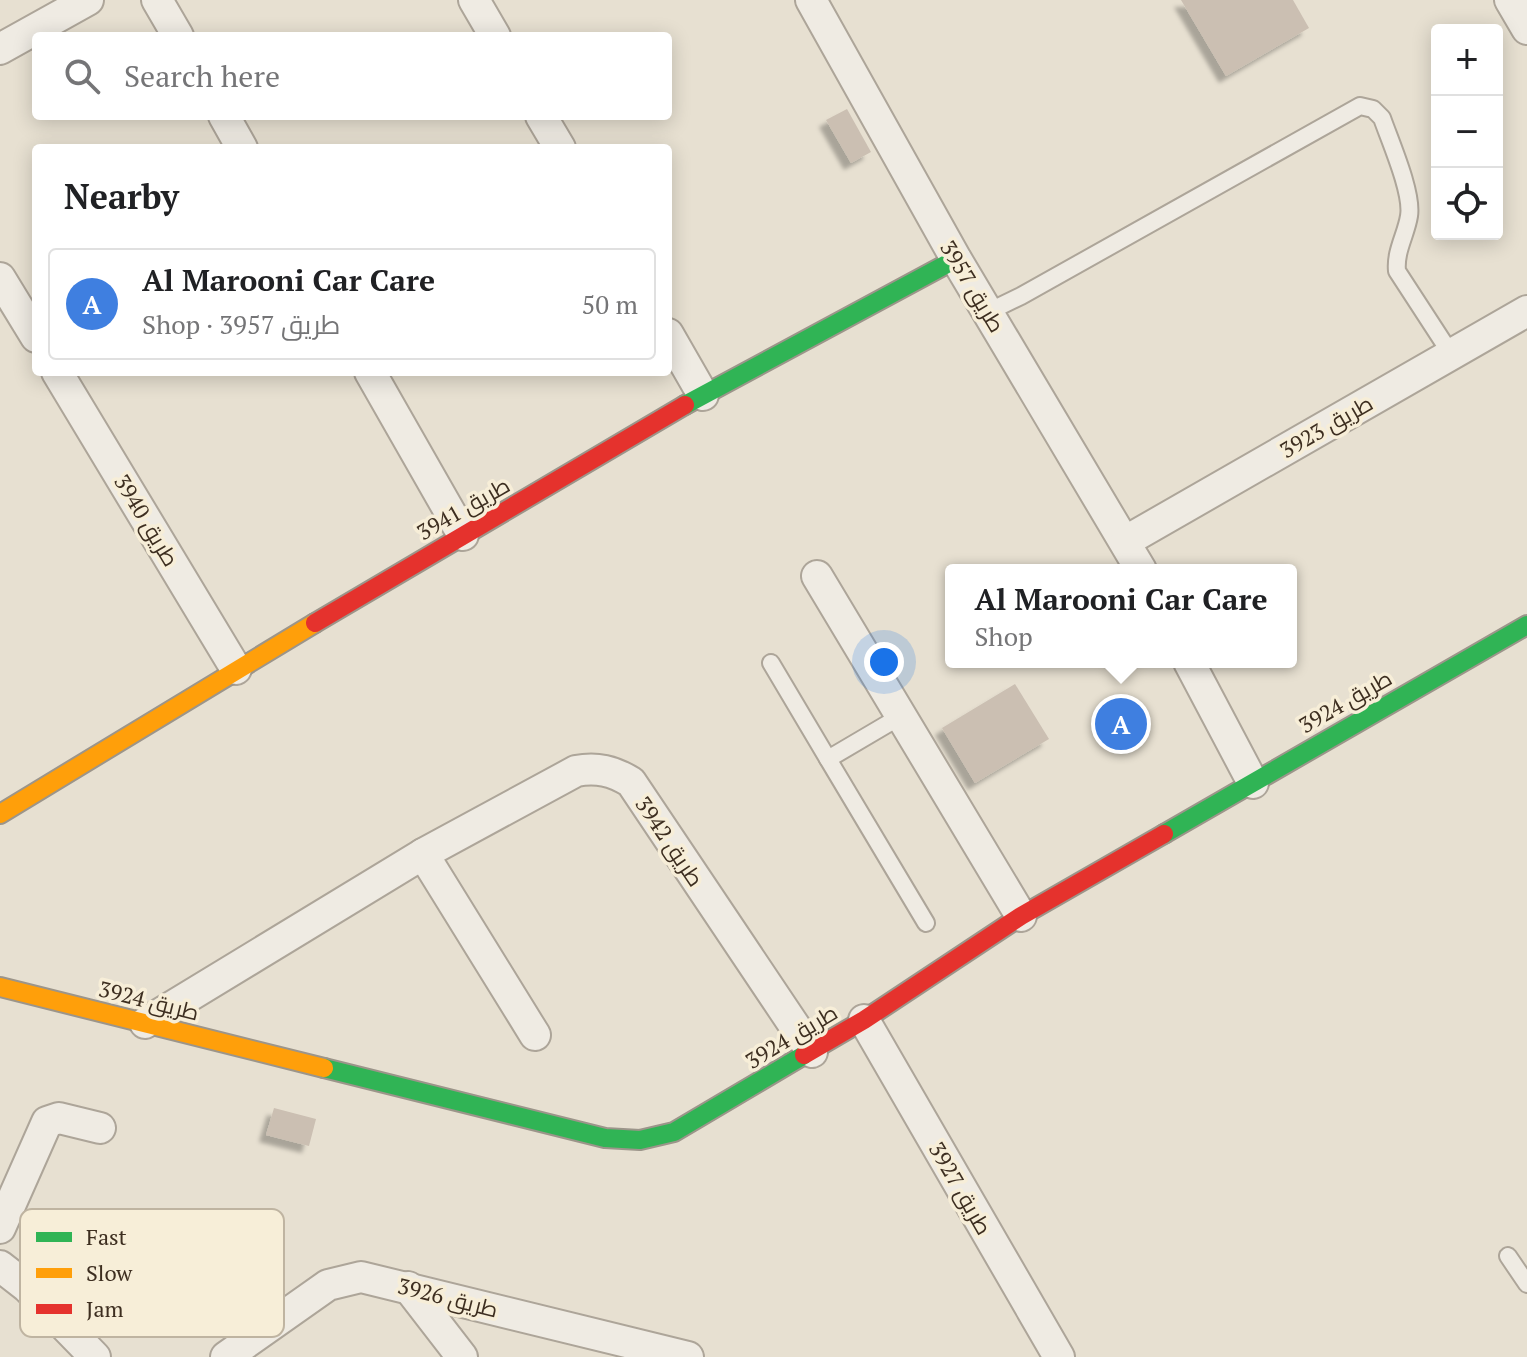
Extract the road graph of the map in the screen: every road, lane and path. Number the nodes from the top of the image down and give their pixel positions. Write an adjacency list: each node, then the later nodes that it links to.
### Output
1 (88, 0): 9 (street)
2 (157, 0): 7 (street)
3 (474, 0): 8 (street)
4 (811, 0): 14 (street, طريق 3957)
5 (1510, 0): 6 (street)
6 (1527, 29)
7 (176, 32)
8 (493, 32)
9 (0, 49)
10 (226, 120): 12 (street)
11 (543, 120): 13 (street)
12 (240, 144)
13 (558, 144)
14 (956, 259): 17 (street, طريق 3957); 23 (street, طريق 3941)
15 (0, 278): 18 (street)
16 (1527, 311): 20 (street, طريق 3923)
17 (988, 312): 20 (lane); 25 (street, طريق 3957)
18 (32, 330)
19 (672, 341): 23 (street)
20 (1451, 354): 25 (street, طريق 3923)
21 (59, 376): 31 (street, طريق 3940)
22 (372, 376): 24 (street)
23 (703, 395): 24 (street, طريق 3941)
24 (463, 535): 31 (street, طريق 3941)
25 (1126, 541): 26 (street, طريق 3957)
26 (1138, 564)
27 (817, 576): 32 (street)
28 (1527, 625): 34 (street, طريق 3924)
29 (771, 663): 33 (lane)
30 (1192, 668): 34 (street)
31 (236, 669): 35 (street, طريق 3941)
32 (901, 716): 33 (lane); 37 (street)
33 (828, 759): 38 (lane)
34 (1253, 783): 37 (street, طريق 3924)
35 (1, 811)
36 (423, 854): 41 (street, طريق 3942); 42 (street); 43 (street, طريق 3942)
37 (1021, 916): 40 (street, طريق 3924)
38 (926, 923)
39 (0, 987): 41 (street, طريق 3924)
40 (864, 1020): 43 (street, طريق 3924); 58 (street, طريق 3927)
41 (145, 1023): 43 (street, طريق 3924)
42 (535, 1035)
43 (812, 1052)
44 (100, 1128): 45 (street)
45 (0, 1228)
46 (1508, 1256): 49 (lane)
47 (0, 1266): 48 (street)
48 (20, 1282)
49 (1527, 1284)
50 (408, 1287): 51 (street, طريق 3926); 56 (street); 57 (street, طريق 3926)
51 (284, 1316)
52 (76, 1337): 54 (street)
53 (254, 1337): 55 (street, طريق 3926)
54 (95, 1357)
55 (226, 1357)
56 (462, 1357)
57 (688, 1357)
58 (1059, 1357)

